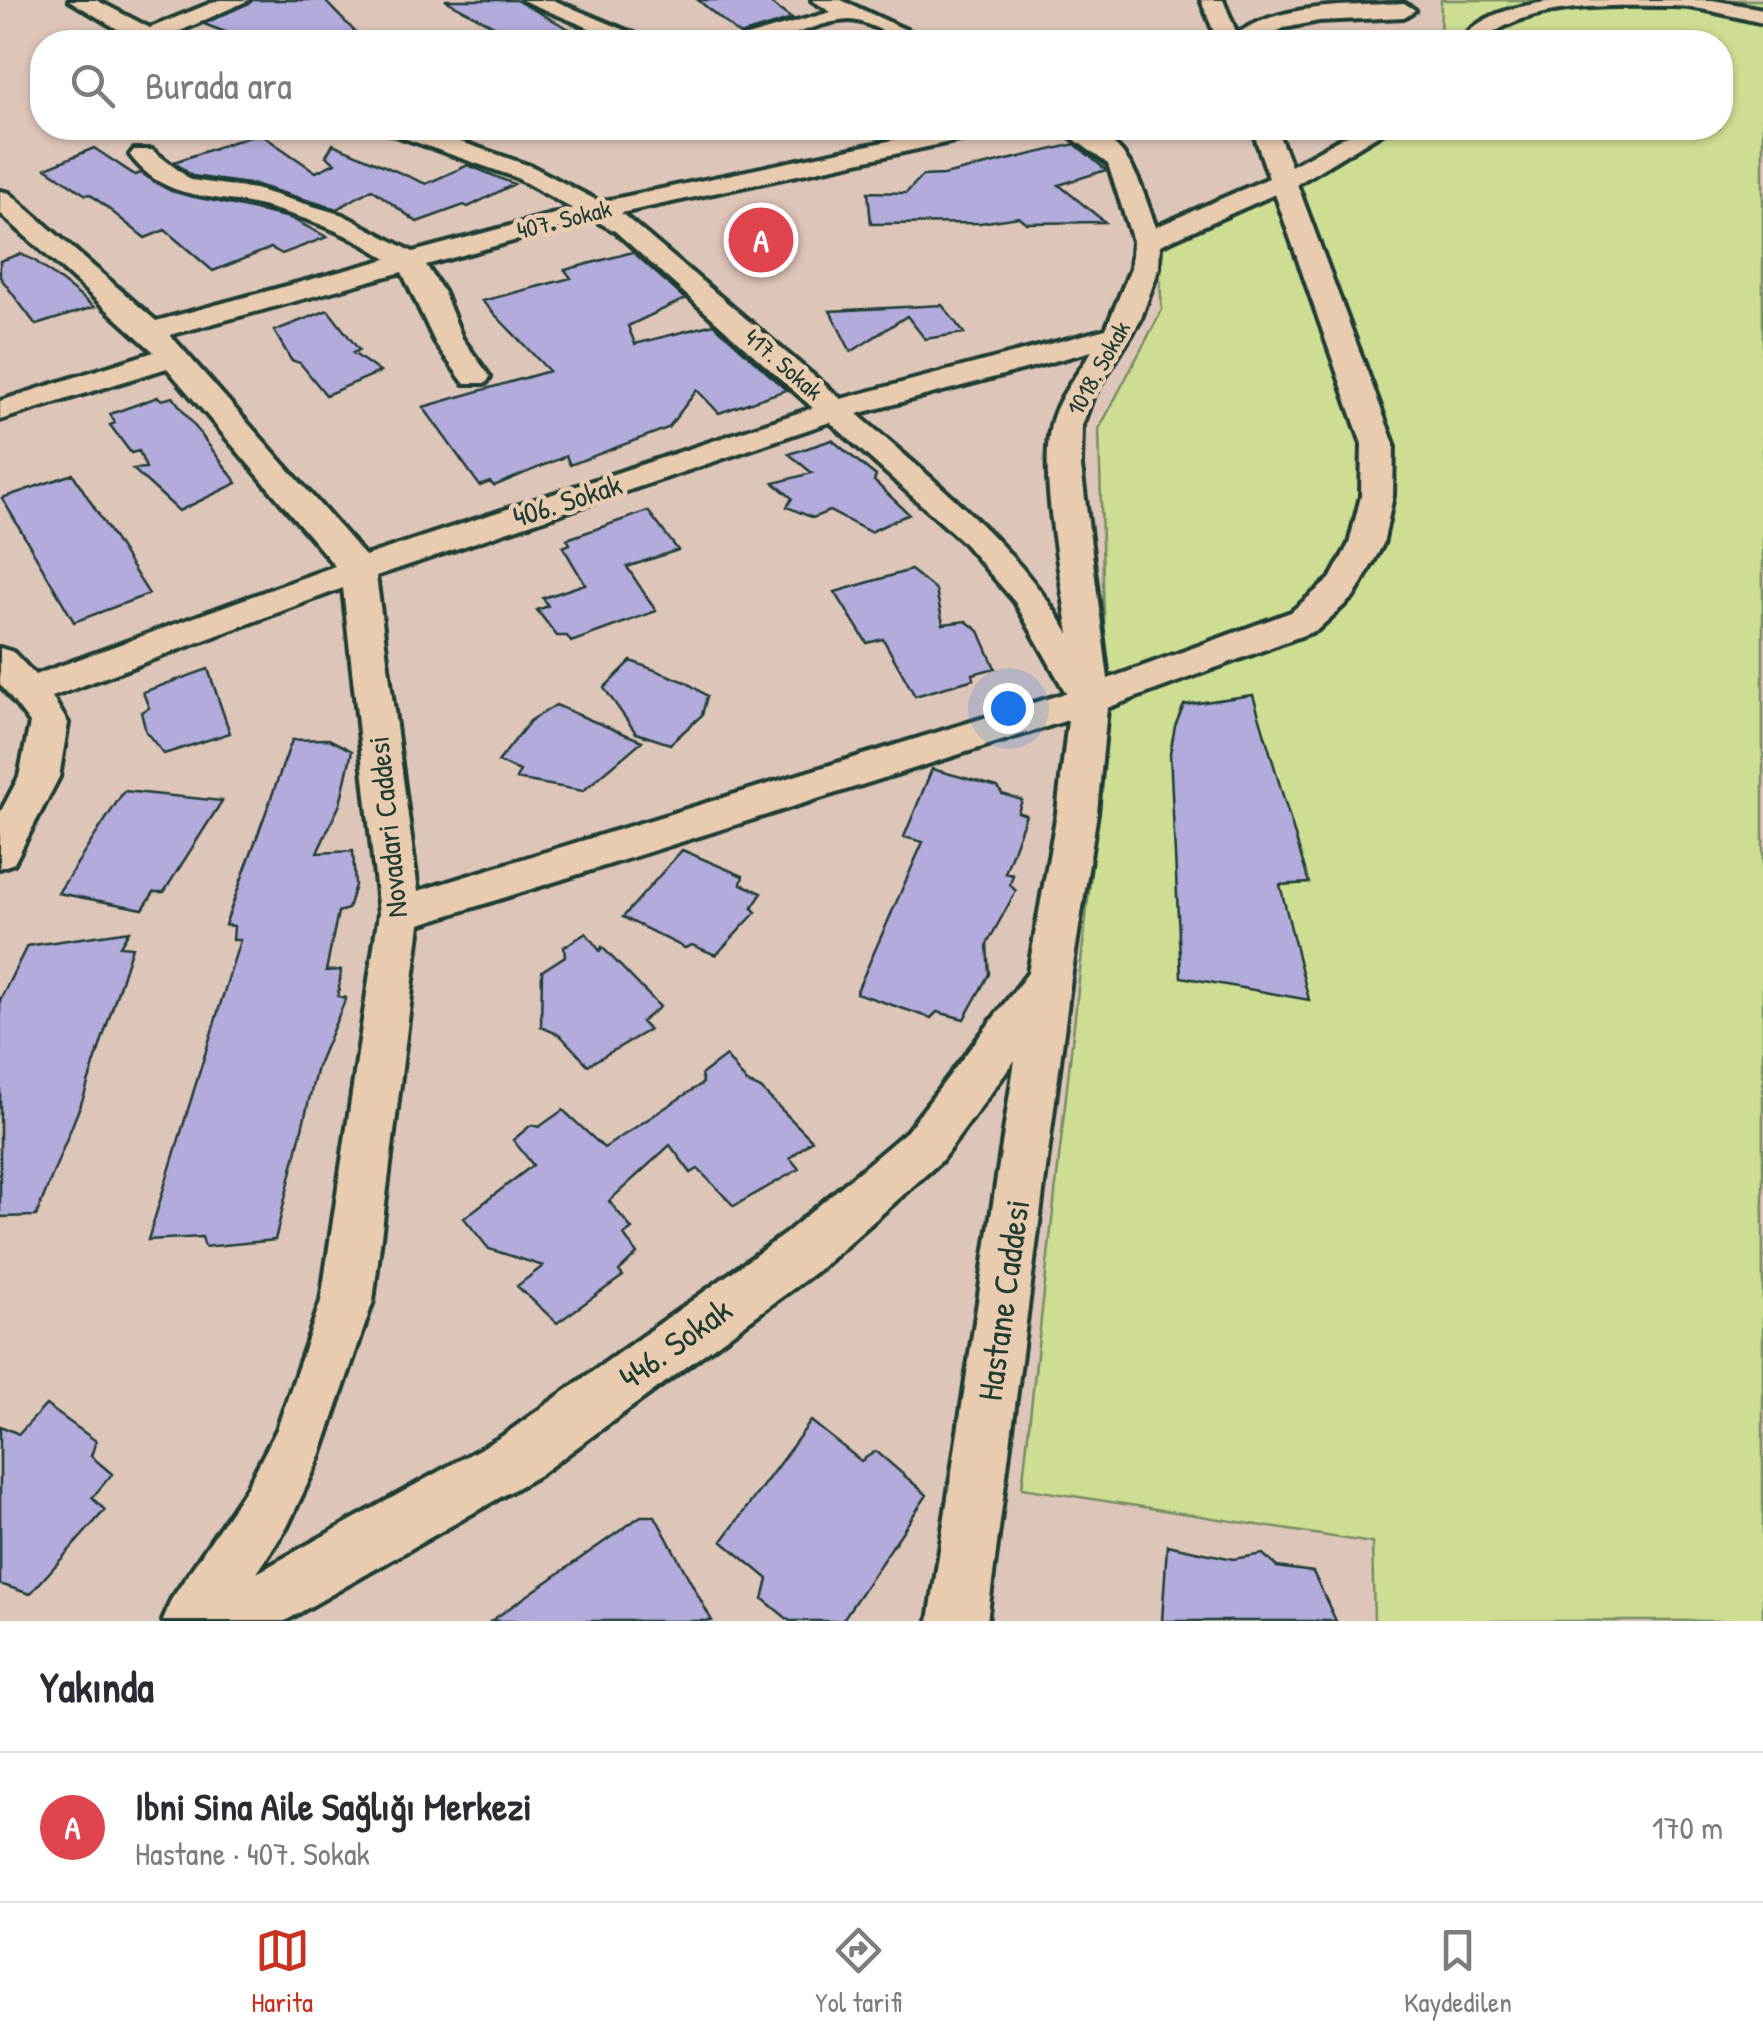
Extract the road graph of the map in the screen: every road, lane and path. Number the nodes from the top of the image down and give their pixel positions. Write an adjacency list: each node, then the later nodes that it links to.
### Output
1 (80, 0): 10 (street)
2 (238, 0): 11 (street)
3 (532, 0): 12 (street)
4 (822, 0): 8 (street)
5 (1212, 0): 15 (street)
6 (1668, 0): 18 (street)
7 (1677, 0): 9 (street)
8 (850, 13): 13 (street); 14 (street)
9 (1763, 16)
10 (136, 30)
11 (175, 30)
12 (611, 30)
13 (792, 30)
14 (892, 30)
15 (1224, 30)
16 (1259, 30): 17 (street)
17 (1379, 30)
18 (1482, 30)
19 (433, 140): 27 (street, 417. Sokak)
20 (926, 140): 27 (street, 407. Sokak)
21 (1089, 140): 30 (street)
22 (1268, 140): 25 (street)
23 (1356, 140): 25 (street)
24 (144, 155): 31 (street)
25 (1283, 181): 30 (street); 40 (street)
26 (0, 199): 28 (street)
27 (598, 210): 31 (street, 407. Sokak); 35 (street, 417. Sokak)
28 (42, 234): 29 (street); 33 (street)
29 (0, 241)
30 (1147, 241): 32 (street, 1018. Sokak)
31 (406, 260): 33 (street, 407. Sokak); 34 (street)
32 (1113, 336): 35 (street, 406. Sokak); 40 (street, 1018. Sokak)
33 (162, 344): 36 (street, 407. Sokak); 37 (street)
34 (475, 377)
35 (836, 410): 37 (street, 406. Sokak); 40 (street, 417. Sokak)
36 (0, 411)
37 (358, 570): 39 (street, 406. Sokak); 42 (street, Novadari Caddesi)
38 (0, 661): 39 (street)
39 (29, 691): 41 (street)
40 (1089, 700): 42 (street); 43 (street, 1018. Sokak)
41 (0, 852)
42 (400, 913): 44 (street, Novadari Caddesi)
43 (1049, 978): 45 (street, 446. Sokak); 46 (street, Hastane Caddesi)
44 (192, 1621)
45 (228, 1621)
46 (958, 1621)

